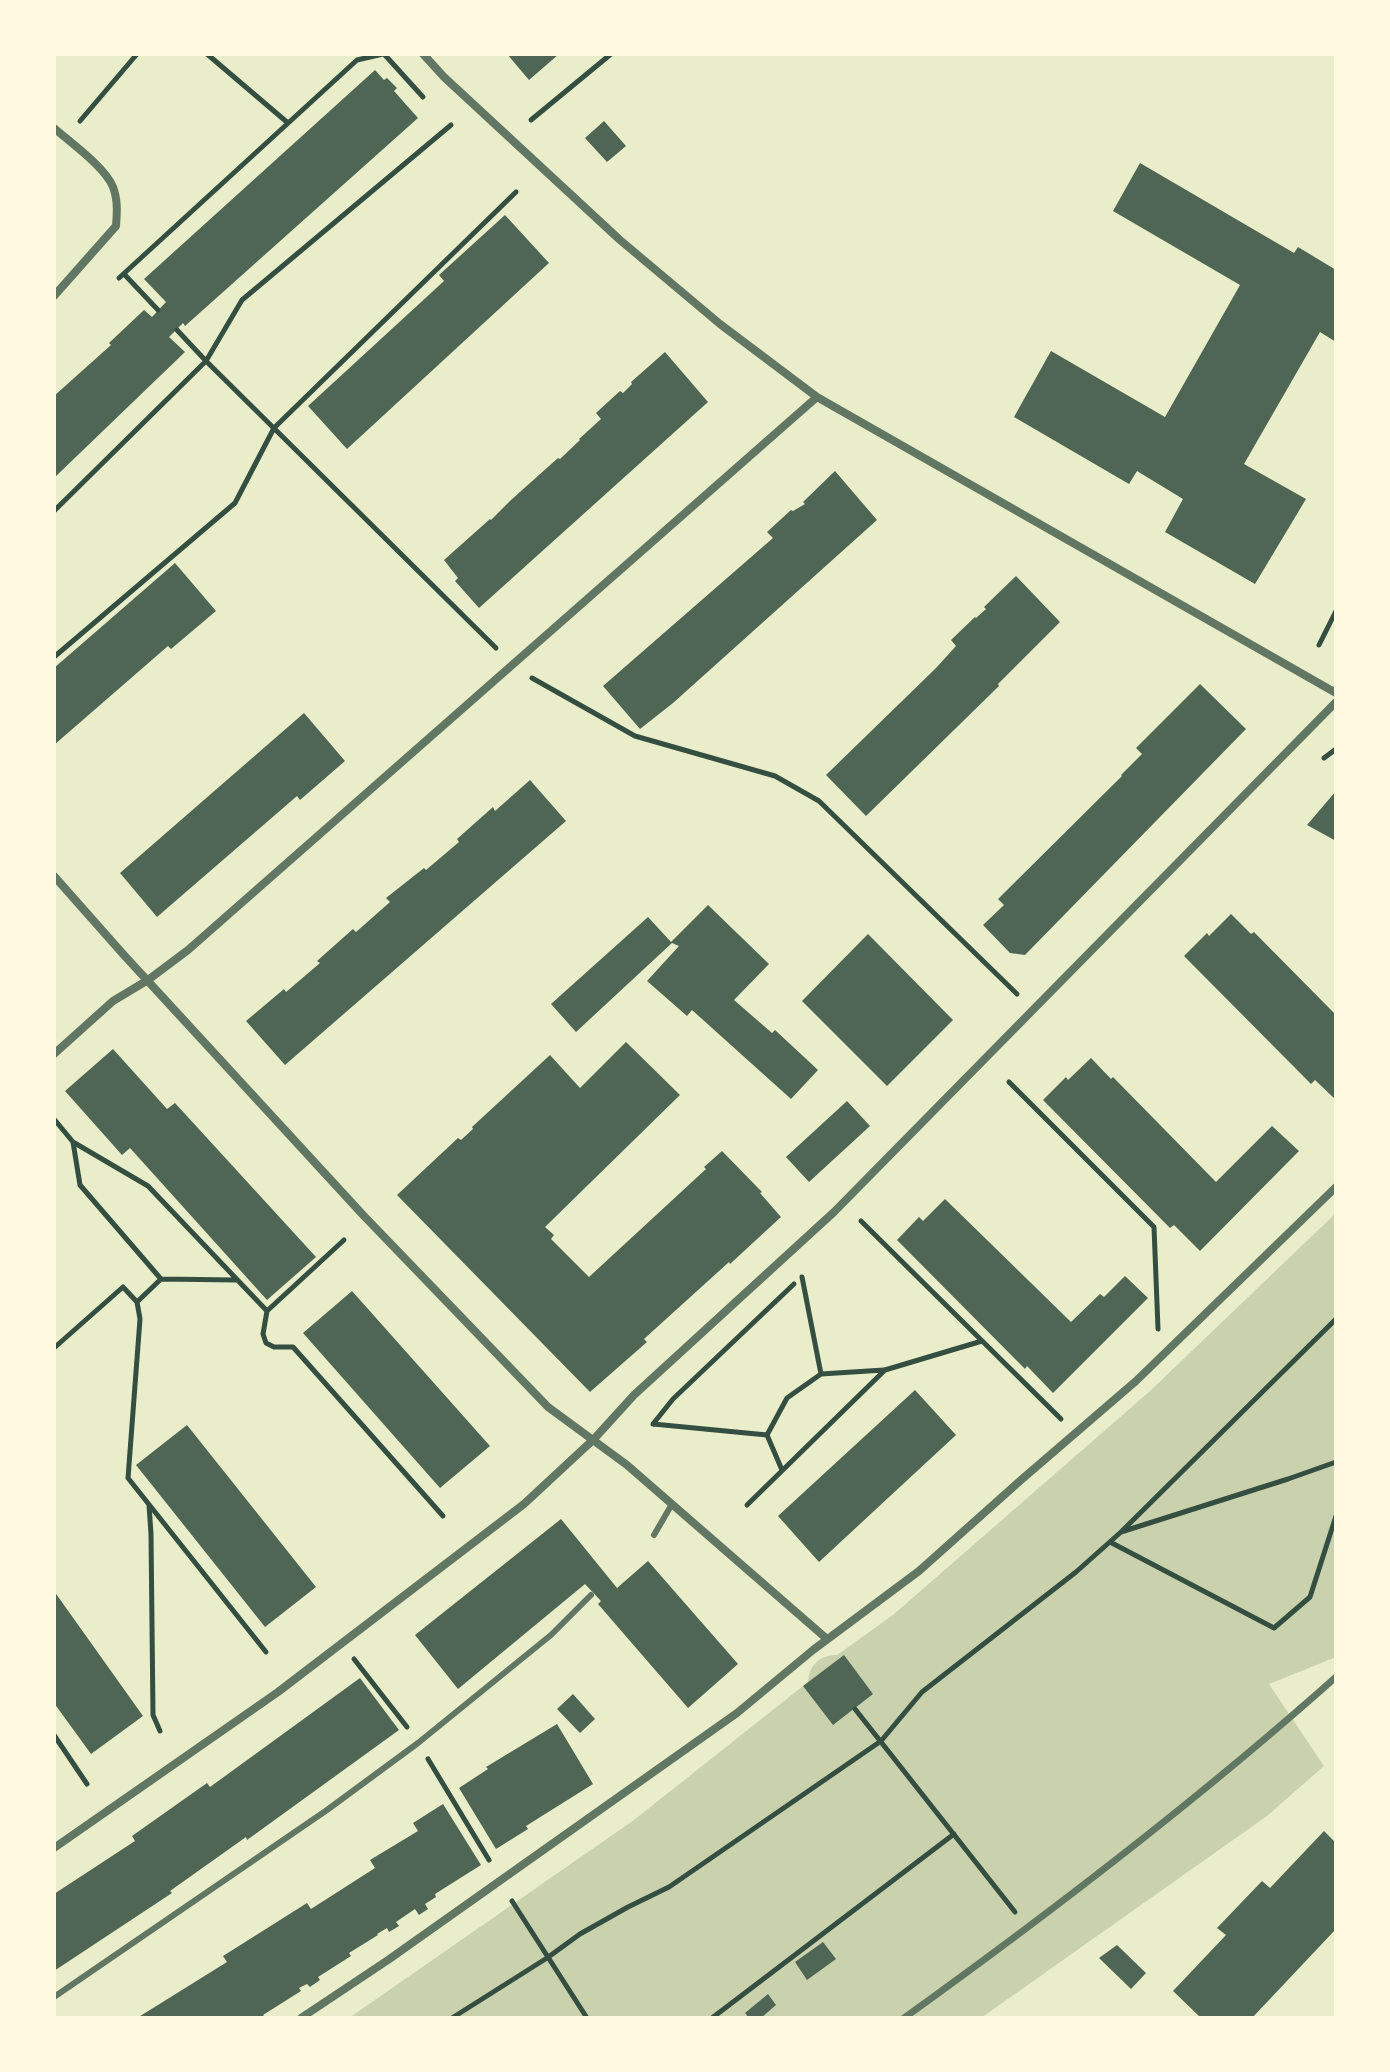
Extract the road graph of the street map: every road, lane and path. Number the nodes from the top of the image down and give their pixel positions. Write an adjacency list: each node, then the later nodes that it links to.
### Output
1 (137, 54): 11 (path)
2 (207, 54): 8 (path)
3 (383, 54): 6 (path); 8 (path)
4 (423, 54): 17 (street)
5 (611, 54): 7 (path)
6 (423, 97)
7 (531, 120)
8 (288, 123): 14 (path)
9 (451, 125): 16 (path)
10 (54, 128): 11 (street)
11 (66, 138): 13 (street)
12 (516, 192): 18 (path)
13 (54, 296)
14 (158, 310)
15 (177, 330): 16 (path)
16 (206, 361): 18 (path); 19 (path)
17 (817, 397): 25 (street); 30 (street)
18 (274, 428): 22 (path); 23 (path)
19 (54, 511)
20 (1336, 611): 21 (path)
21 (1319, 645)
22 (500, 652)
23 (54, 657)
24 (531, 678): 31 (path)
25 (1336, 693)
26 (1336, 702): 51 (street)
27 (1336, 749): 28 (path)
28 (1324, 758)
29 (54, 876): 30 (street)
30 (148, 980): 32 (street); 51 (street)
31 (1019, 996)
32 (54, 1054)
33 (1009, 1082): 46 (path)
34 (54, 1119): 35 (path)
35 (73, 1142): 39 (path); 40 (path)
36 (1336, 1187): 46 (street)
37 (861, 1221): 44 (path)
38 (344, 1240): 42 (path)
39 (161, 1279): 40 (path); 41 (path)
40 (238, 1280): 42 (path)
41 (137, 1302): 45 (path); 55 (path)
42 (267, 1311): 57 (path)
43 (1336, 1319): 59 (path)
44 (982, 1341): 47 (path); 49 (path)
45 (54, 1348)
46 (1159, 1359): 63 (street)
47 (885, 1370): 48 (path); 53 (path)
48 (821, 1374): 50 (path); 50 (path)
49 (1064, 1422)
50 (767, 1435): 53 (path)
51 (594, 1439): 54 (street); 72 (street)
52 (1336, 1462): 59 (path)
53 (782, 1470): 56 (path)
54 (672, 1504): 60 (lane); 63 (street)
55 (149, 1505): 64 (path); 67 (path)
56 (747, 1505)
57 (443, 1516)
58 (1336, 1516): 61 (path)
59 (1121, 1532): 61 (path)
60 (654, 1535)
61 (1110, 1542): 69 (path)
62 (591, 1595): 76 (lane)
63 (827, 1639): 77 (street)
64 (266, 1652)
65 (1336, 1677): 81 (street)
66 (855, 1709): 69 (path)
67 (160, 1731)
68 (54, 1735): 70 (path)
69 (881, 1741): 71 (path); 75 (path)
70 (87, 1784)
71 (954, 1834): 74 (path); 80 (path)
72 (54, 1848)
73 (509, 1895): 75 (path)
74 (1011, 1906)
75 (547, 1958): 78 (path); 79 (path)
76 (54, 1997)
77 (301, 2018)
78 (452, 2018)
79 (587, 2018)
80 (712, 2018)
81 (904, 2018)

